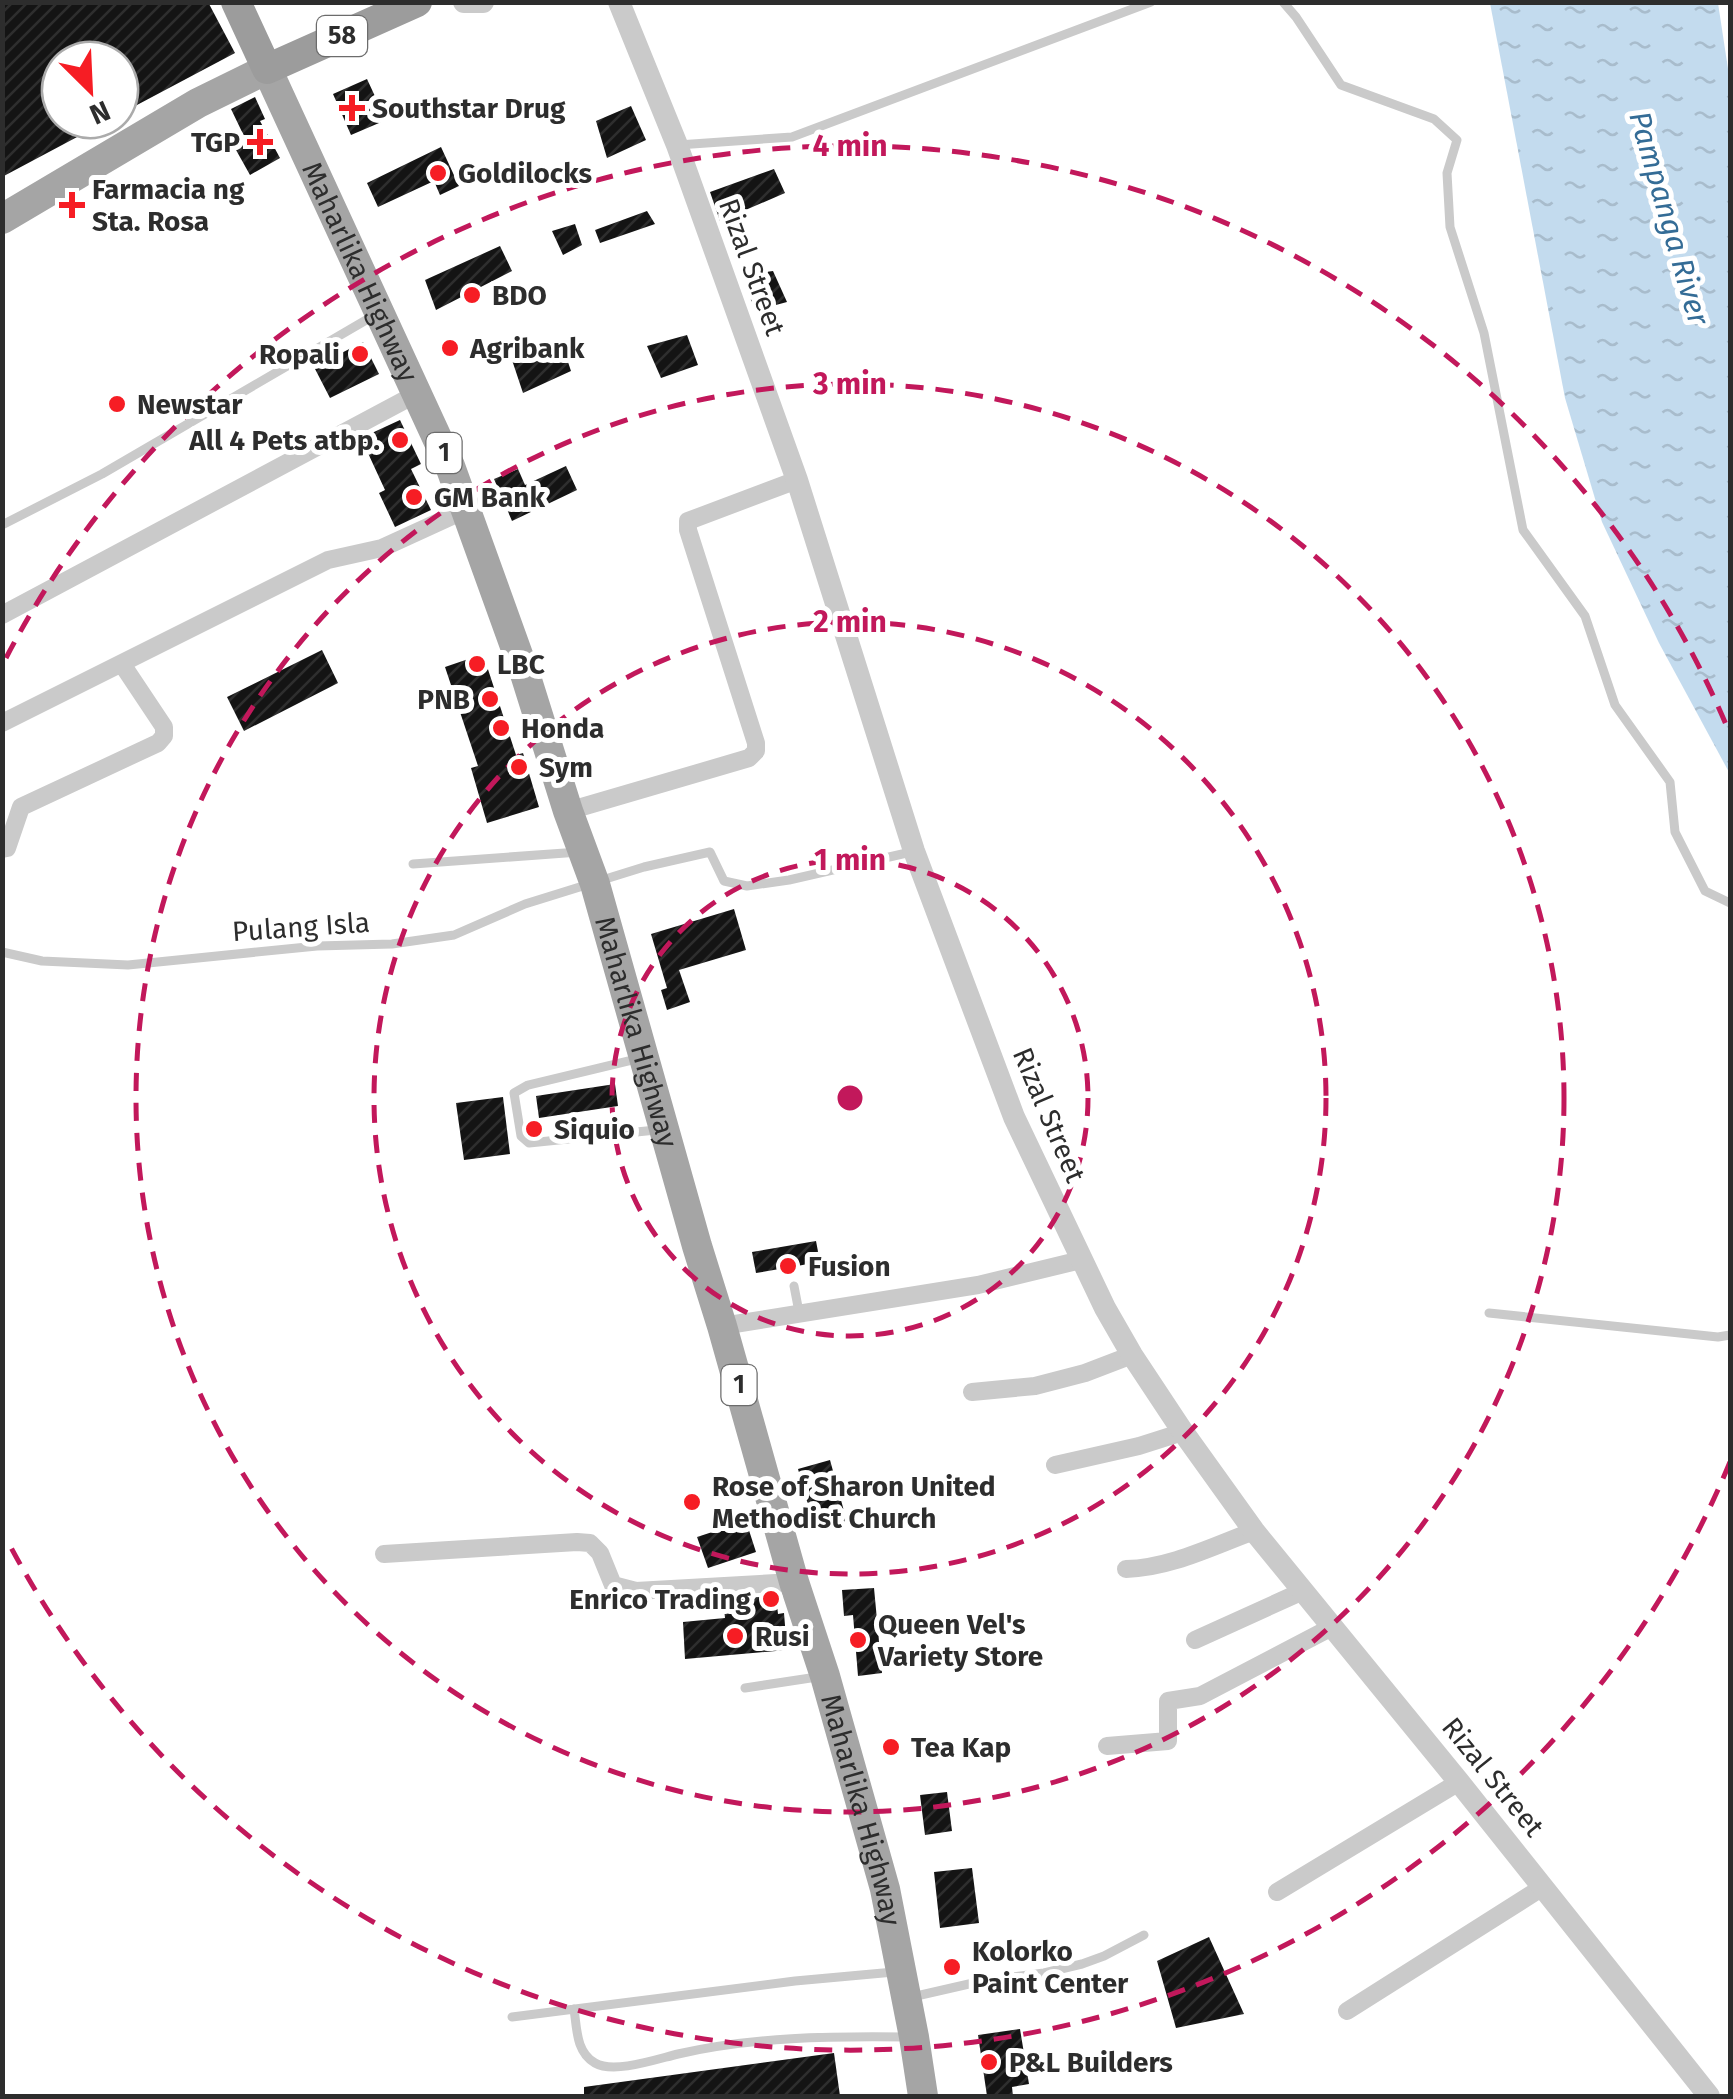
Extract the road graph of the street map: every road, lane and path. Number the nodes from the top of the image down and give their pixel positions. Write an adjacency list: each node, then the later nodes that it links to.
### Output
1 (236, 2): 8 (highway, Maharlika Highway / 1)
2 (416, 2): 8 (highway, 58)
3 (464, 2): 4 (street)
4 (482, 2)
5 (618, 2): 9 (street, Rizal Street)
6 (1151, 2): 9 (lane)
7 (1284, 2): 25 (lane)
8 (267, 70): 10 (main road); 11 (main road, Maharlika Highway / 1)
9 (677, 146): 13 (street, Rizal Street)
10 (2, 218)
11 (380, 312): 12 (main road, Maharlika Highway / 1); 15 (lane)
12 (418, 394): 14 (main road, Maharlika Highway / 1); 16 (street)
13 (796, 480): 19 (street); 21 (street, Rizal Street)
14 (465, 510): 17 (street); 19 (main road, Maharlika Highway / 1)
15 (2, 525)
16 (2, 615)
17 (122, 664): 18 (street); 20 (street)
18 (2, 723)
19 (568, 811): 22 (main road, Maharlika Highway / 1)
20 (2, 849)
21 (914, 851): 24 (lane, Pulang Isla); 29 (street, Rizal Street)
22 (582, 852): 23 (lane); 24 (main road, Maharlika Highway / 1)
23 (413, 864)
24 (595, 884): 26 (lane, Pulang Isla); 27 (main road, Maharlika Highway / 1)
25 (1730, 902)
26 (2, 952)
27 (644, 1057): 28 (main road, Maharlika Highway / 1); 28 (lane)
28 (664, 1130): 33 (main road, Maharlika Highway / 1)
29 (1081, 1260): 31 (street); 35 (street, Rizal Street)
30 (794, 1286): 31 (lane)
31 (799, 1313): 33 (street)
32 (1489, 1313): 34 (lane)
33 (722, 1326): 42 (main road, Maharlika Highway / 1)
34 (1730, 1335)
35 (1132, 1355): 36 (street); 37 (street, Rizal Street)
36 (972, 1392)
37 (1184, 1432): 38 (street); 39 (street, Rizal Street)
38 (1055, 1466)
39 (1254, 1530): 41 (street); 43 (street, Rizal Street)
40 (384, 1554): 42 (street)
41 (1126, 1570)
42 (794, 1582): 46 (main road, Maharlika Highway / 1)
43 (1303, 1592): 44 (street, Rizal Street); 45 (street)
44 (1332, 1627): 48 (street); 49 (street, Rizal Street)
45 (1195, 1640)
46 (825, 1676): 47 (lane); 53 (main road, Maharlika Highway / 1)
47 (745, 1688)
48 (1108, 1746)
49 (1459, 1782): 50 (street, Rizal Street); 51 (street)
50 (1543, 1887): 55 (street); 59 (street, Rizal Street)
51 (1276, 1892)
52 (1144, 1936): 53 (lane)
53 (905, 1985): 54 (lane); 57 (main road, Maharlika Highway / 1)
54 (574, 2009): 56 (lane); 57 (lane)
55 (1347, 2011)
56 (512, 2017)
57 (914, 2037): 58 (main road, Maharlika Highway / 1)
58 (923, 2096)
59 (1709, 2096)

